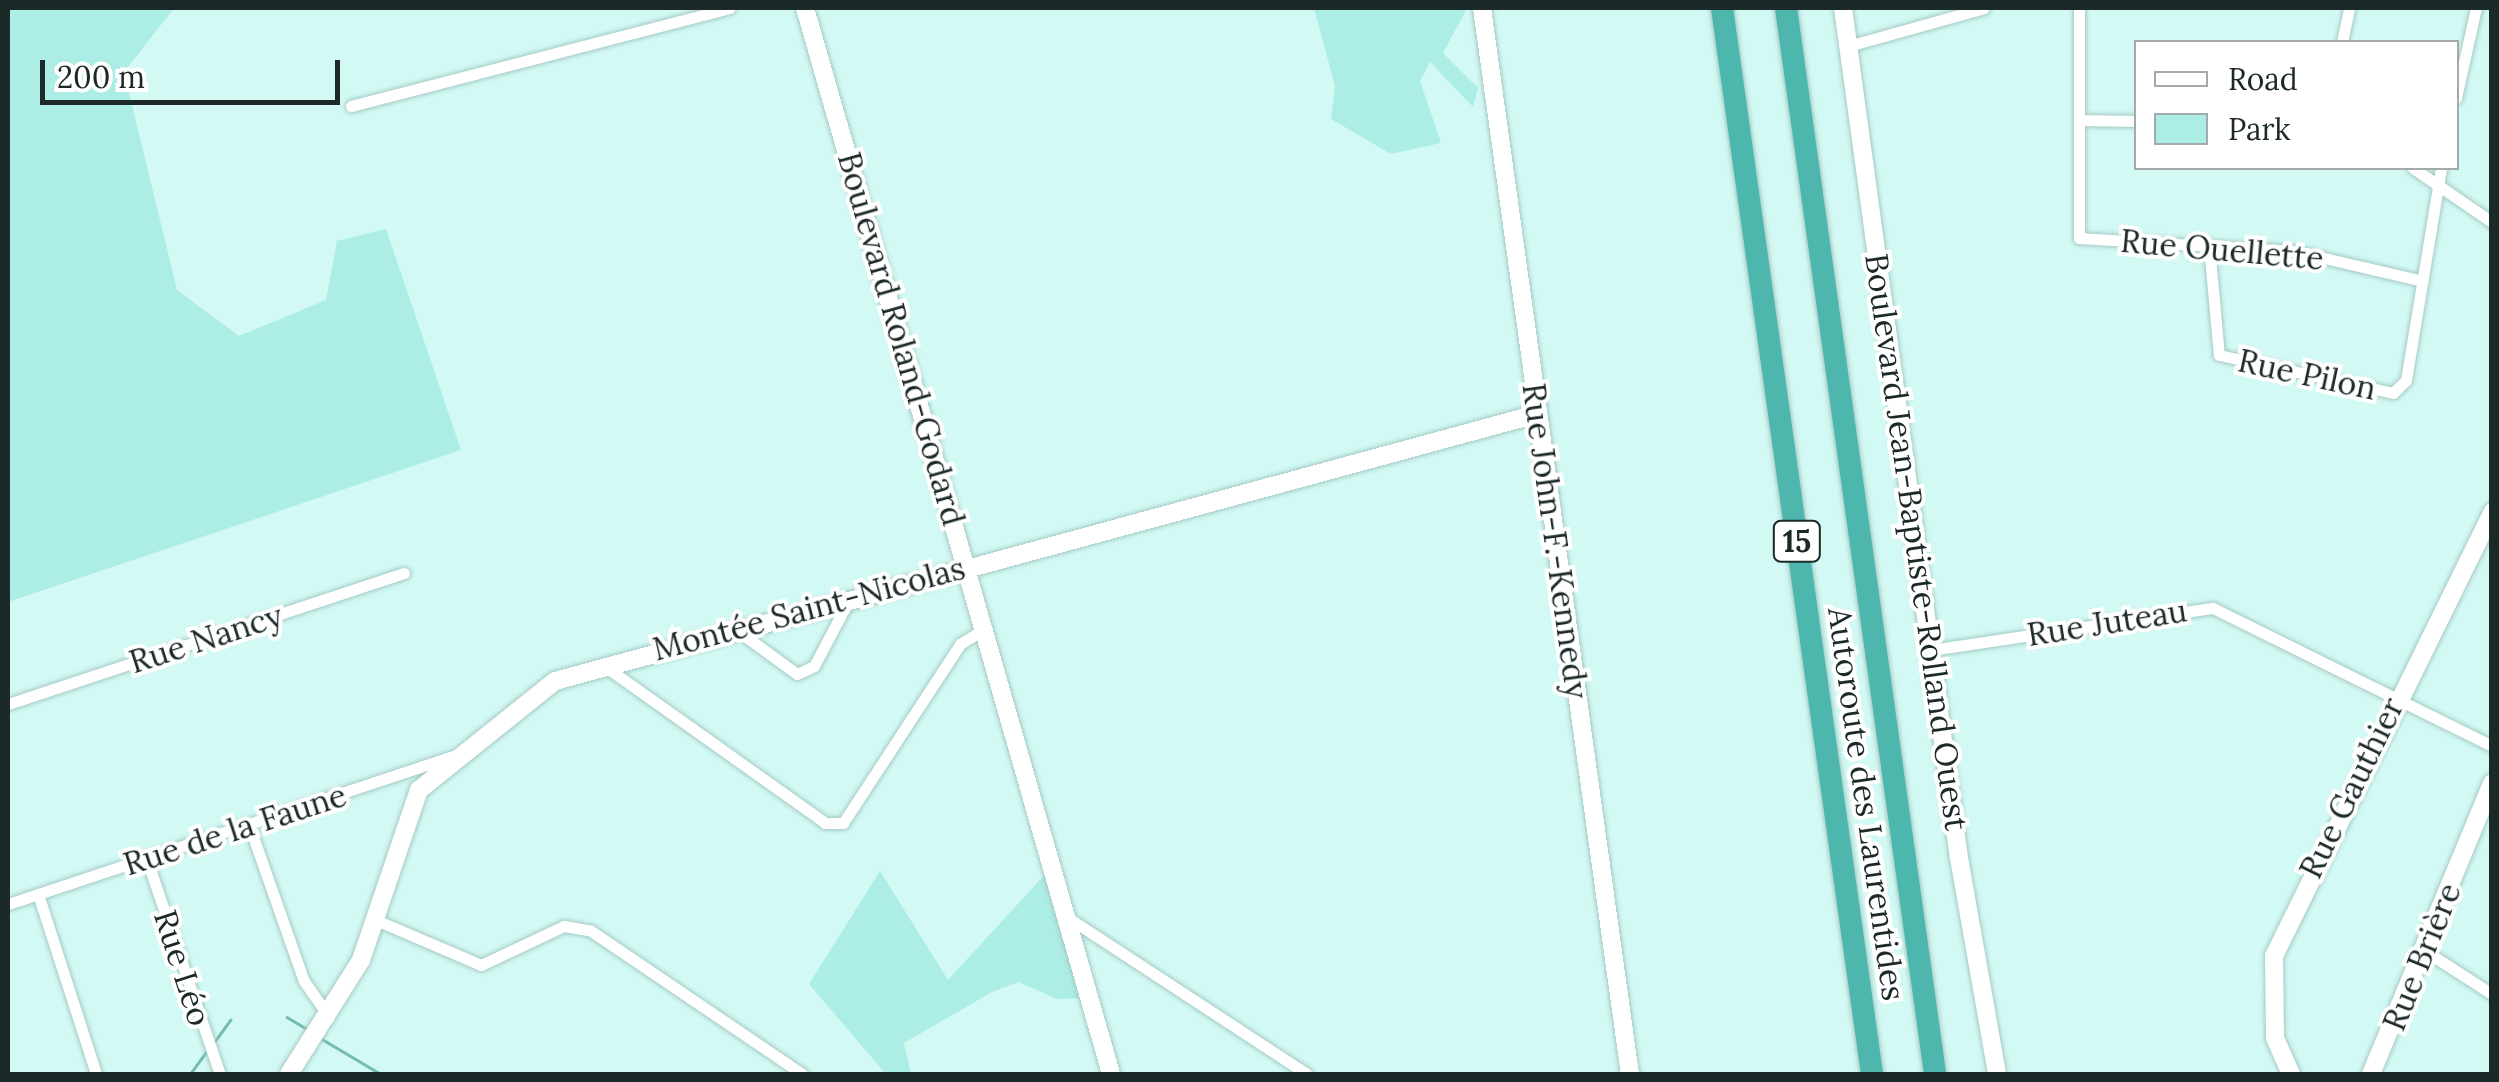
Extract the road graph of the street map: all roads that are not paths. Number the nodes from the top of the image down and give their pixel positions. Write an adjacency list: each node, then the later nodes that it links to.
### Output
1 (730, 8): 14 (street)
2 (804, 8): 25 (street, Boulevard Roland-Godard)
3 (1482, 8): 23 (street, Rue John-F.-Kennedy)
4 (1722, 8): 53 (highway, Autoroute des Laurentides / 15)
5 (1786, 8): 54 (highway, Autoroute des Laurentides / 15)
6 (1843, 8): 12 (street, Boulevard Jean-Baptiste-Rolland Ouest)
7 (1984, 8): 12 (street)
8 (2078, 8): 15 (street)
9 (2349, 8): 11 (street)
10 (2476, 8): 13 (street)
11 (2342, 40)
12 (1848, 46): 30 (street, Boulevard Jean-Baptiste-Rolland Ouest)
13 (2459, 84)
14 (351, 106)
15 (2080, 120): 16 (street); 21 (street, Rue Ouellette)
16 (2134, 120)
17 (2417, 170): 19 (street)
18 (2442, 170): 19 (street, Rue Pilon)
19 (2438, 184): 20 (street); 22 (street, Rue Pilon)
20 (2492, 222)
21 (2209, 246): 22 (street, Rue Ouellette); 22 (street, Rue Pilon)
22 (2423, 280)
23 (1536, 414): 25 (street, Montée Saint-Nicolas); 52 (street, Rue John-F.-Kennedy)
24 (2492, 512): 32 (street, Rue Gauthier)
25 (967, 564): 27 (street, Montée Saint-Nicolas); 28 (street, Boulevard Roland-Godard)
26 (404, 573): 33 (street, Rue Nancy)
27 (849, 600): 29 (street, Montée Saint-Nicolas); 29 (street)
28 (986, 628): 31 (street); 41 (street, Boulevard Roland-Godard)
29 (736, 630): 31 (street, Montée Saint-Nicolas)
30 (1932, 650): 32 (street, Rue Juteau); 55 (street, Boulevard Jean-Baptiste-Rolland Ouest)
31 (603, 666): 35 (street, Montée Saint-Nicolas)
32 (2395, 702): 34 (street, Rue Juteau); 56 (street, Rue Gauthier)
33 (8, 704)
34 (2492, 746)
35 (462, 754): 37 (street, Rue de la Faune); 42 (street, Montée Saint-Nicolas)
36 (2492, 782): 43 (street, Rue Brière)
37 (250, 828): 38 (street, Rue de la Faune); 45 (street)
38 (147, 860): 39 (street, Rue de la Faune); 47 (street, Rue Léo)
39 (38, 894): 40 (street, Rue de la Faune); 46 (street)
40 (8, 904)
41 (1067, 917): 50 (street, Boulevard Roland-Godard); 51 (street)
42 (376, 920): 45 (street, Montée Saint-Nicolas); 49 (street)
43 (2427, 952): 44 (street); 57 (street, Rue Brière)
44 (2492, 994)
45 (330, 1018): 48 (street, Montée Saint-Nicolas)
46 (96, 1074)
47 (220, 1074)
48 (289, 1074)
49 (802, 1074)
50 (1111, 1074)
51 (1307, 1074)
52 (1630, 1074)
53 (1872, 1074)
54 (1935, 1074)
55 (1997, 1074)
56 (2292, 1074)
57 (2371, 1074)

